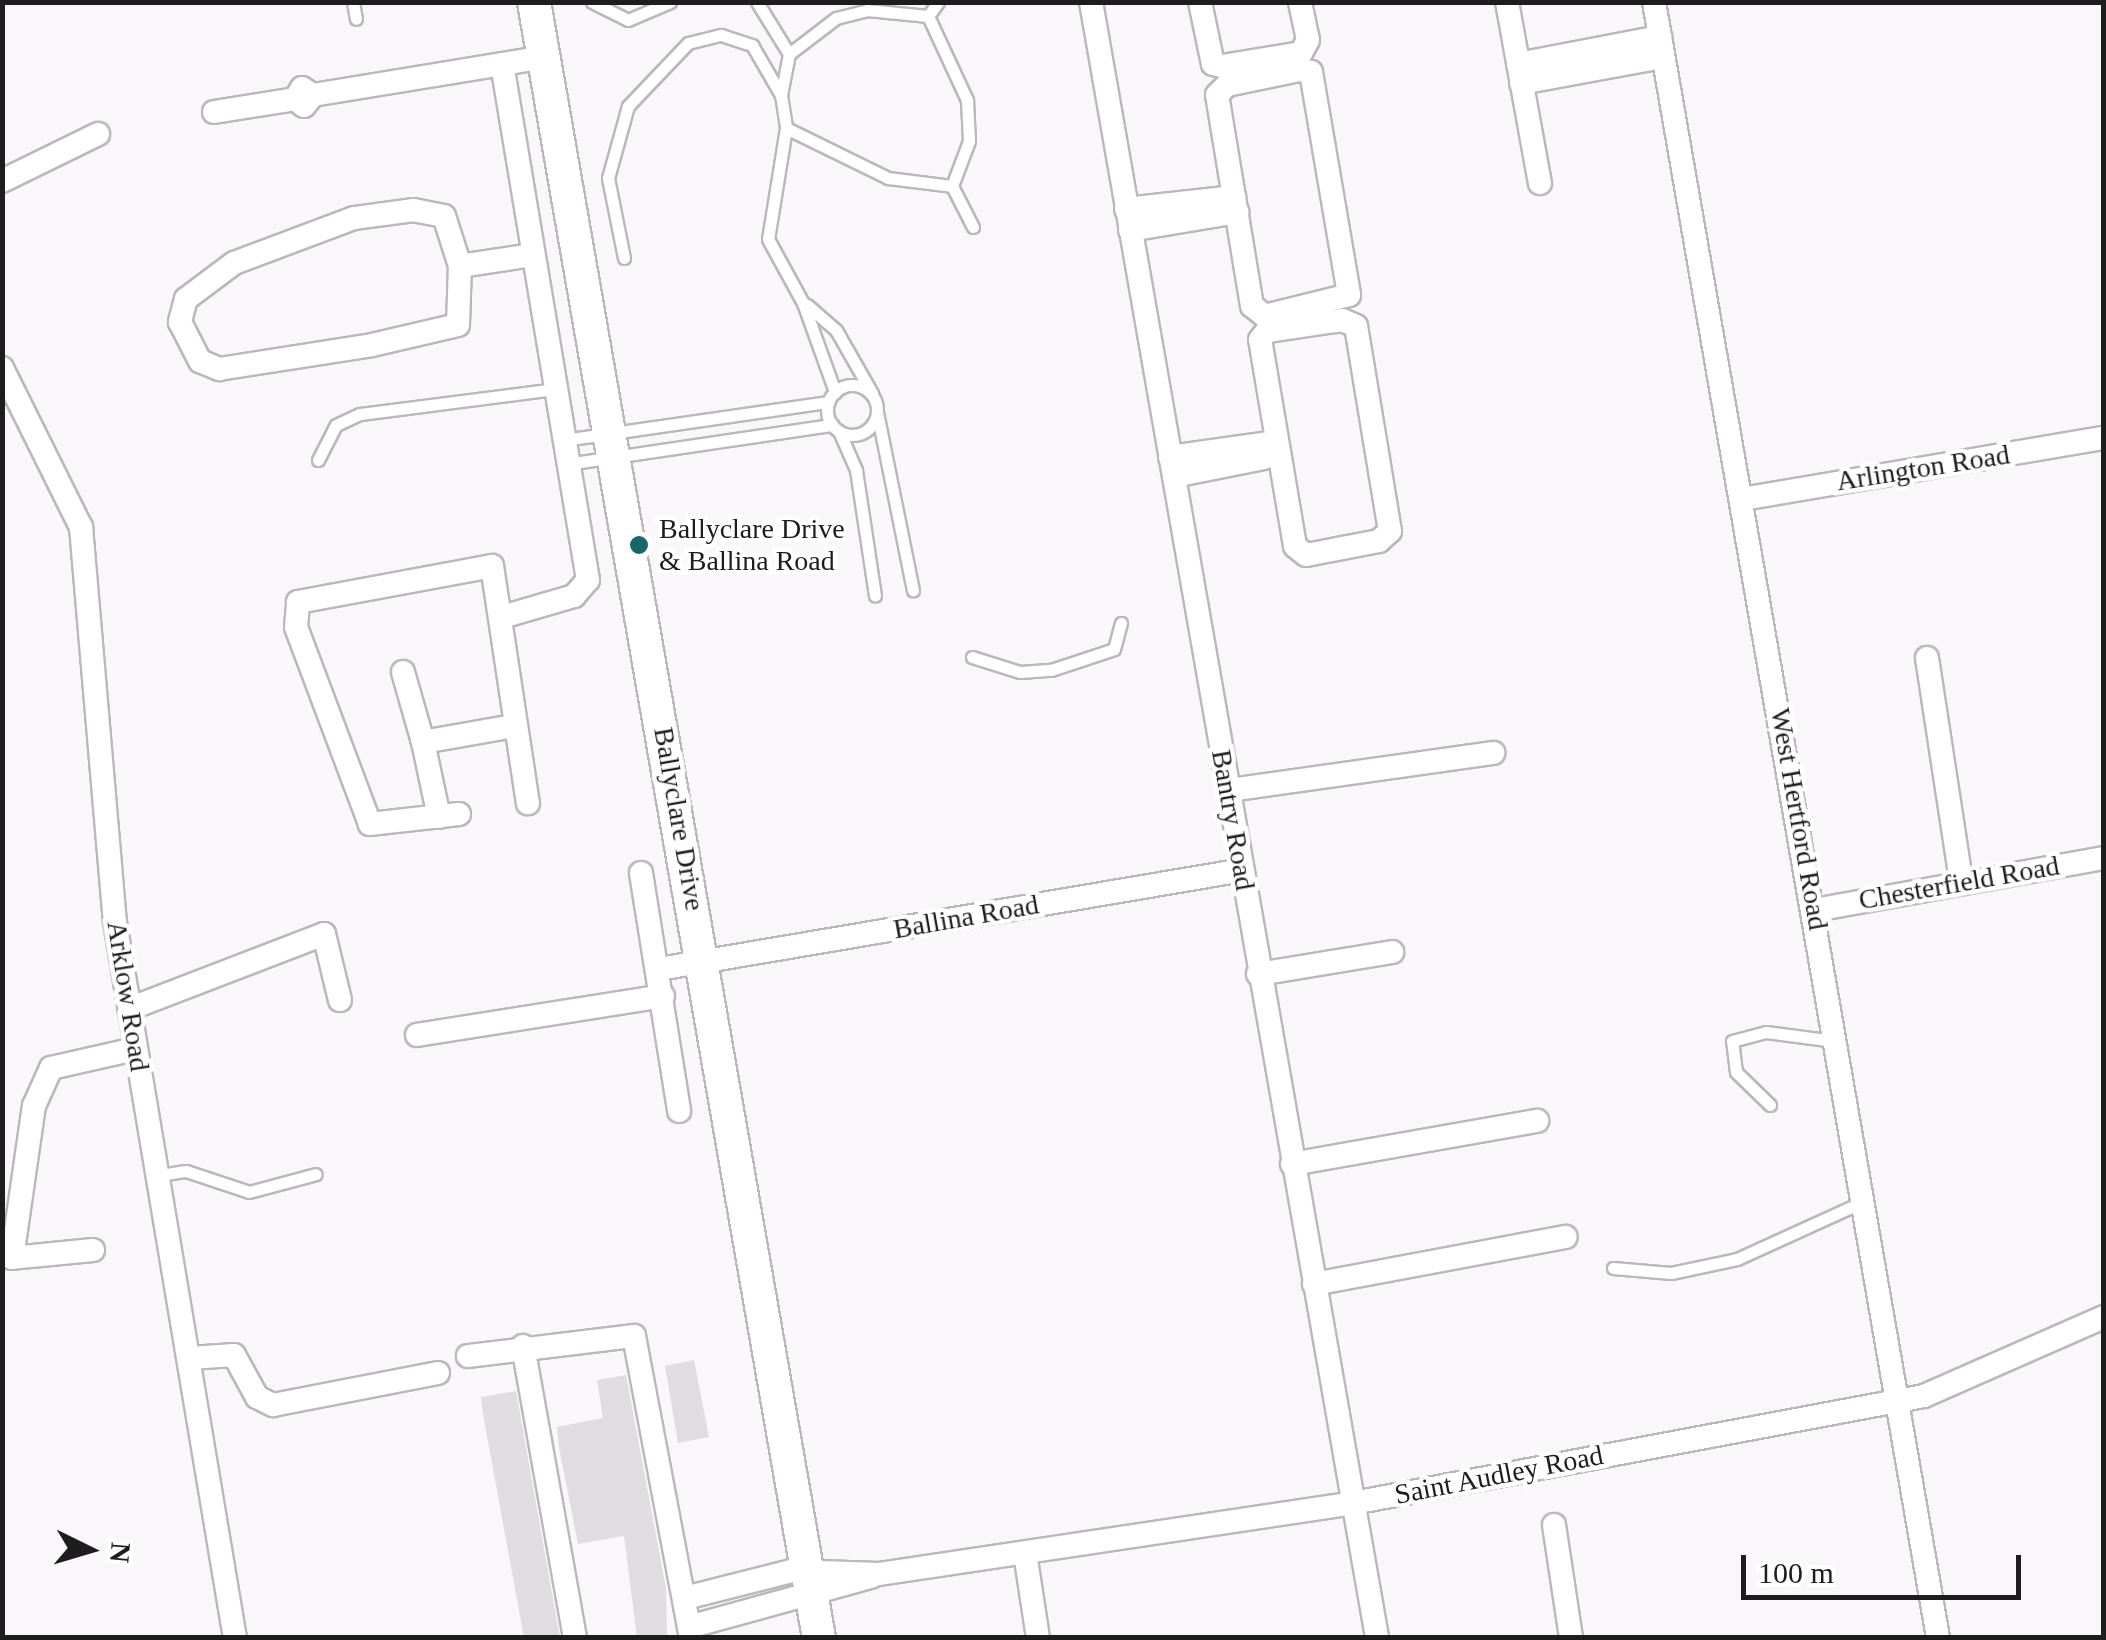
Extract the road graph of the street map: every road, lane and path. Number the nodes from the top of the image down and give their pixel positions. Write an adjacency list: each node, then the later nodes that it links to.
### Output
1 (353, 2): 14 (lane)
2 (520, 2): 17 (street, Ballyclare Drive)
3 (534, 2): 17 (street, Ballyclare Drive)
4 (592, 2): 5 (lane)
5 (670, 2)
6 (757, 2): 16 (lane)
7 (938, 2): 13 (lane)
8 (1091, 2): 27 (street, Bantry Road)
9 (1200, 2): 10 (street)
10 (1300, 2)
11 (1507, 2): 18 (street)
12 (1654, 2): 15 (street, West Hertford Road)
13 (928, 16): 16 (lane); 25 (lane)
14 (356, 18)
15 (1662, 47): 18 (street); 44 (street, West Hertford Road)
16 (789, 54): 19 (lane)
17 (526, 60): 20 (street); 29 (street); 40 (street, Ballyclare Drive)
18 (1520, 73): 24 (street)
19 (782, 94): 21 (lane); 30 (lane)
20 (214, 112)
21 (786, 128): 25 (lane); 32 (lane)
22 (98, 134): 23 (street)
23 (2, 181)
24 (1540, 183)
25 (952, 186): 28 (lane)
26 (1235, 204): 26 (street); 27 (street)
27 (1128, 220): 43 (street, Bantry Road)
28 (973, 227)
29 (532, 255): 31 (street); 34 (street)
30 (624, 258)
31 (460, 266): 31 (street)
32 (804, 303): 35 (lane); 36 (lane)
33 (2, 368): 67 (street, Arklow Road)
34 (556, 390): 40 (street); 42 (lane)
35 (873, 396): 36 (lane); 37 (lane)
36 (832, 397): 38 (lane); 40 (lane)
37 (877, 412): 38 (lane); 45 (lane)
38 (836, 428): 40 (lane); 46 (lane)
39 (2104, 438): 44 (street, Arlington Road)
40 (590, 446): 47 (street); 63 (street, Ballyclare Drive)
41 (1276, 448): 41 (street); 43 (street)
42 (318, 460)
43 (1172, 467): 55 (street, Bantry Road)
44 (1742, 499): 61 (street, West Hertford Road)
45 (913, 590)
46 (875, 596)
47 (502, 617): 52 (street); 53 (street)
48 (1121, 622): 49 (lane)
49 (972, 657)
50 (1927, 658): 60 (street)
51 (404, 672): 53 (street)
52 (514, 726): 53 (street); 56 (street)
53 (423, 742)
54 (1493, 754): 55 (street)
55 (1230, 798): 58 (street, Bantry Road)
56 (528, 803)
57 (2104, 858): 60 (street, Chesterfield Road)
58 (1243, 870): 63 (street, Ballina Road); 64 (street, Bantry Road)
59 (641, 873): 63 (street)
60 (1961, 880): 61 (street, Chesterfield Road)
61 (1815, 910): 69 (street, West Hertford Road)
62 (1392, 952): 64 (street)
63 (684, 964): 65 (street); 91 (street, Ballyclare Drive)
64 (1258, 974): 74 (street, Bantry Road)
65 (663, 996): 68 (street); 72 (street)
66 (340, 1000): 67 (street)
67 (128, 1009): 70 (street, Arklow Road)
68 (418, 1034)
69 (1838, 1041): 71 (lane); 77 (street, West Hertford Road)
70 (135, 1049): 76 (street, Arklow Road); 79 (street)
71 (1770, 1104)
72 (680, 1112)
73 (1537, 1121): 74 (street)
74 (1292, 1164): 81 (street, Bantry Road)
75 (316, 1174): 76 (lane)
76 (160, 1175): 85 (street, Arklow Road)
77 (1866, 1200): 80 (lane); 87 (street, West Hertford Road)
78 (1566, 1237): 81 (street)
79 (92, 1250)
80 (1613, 1268)
81 (1314, 1284): 88 (street, Bantry Road)
82 (2104, 1317): 87 (street, Saint Audley Road)
83 (523, 1346): 84 (street); 92 (street); 95 (street)
84 (468, 1356)
85 (190, 1358): 86 (street); 94 (street, Arklow Road)
86 (438, 1372)
87 (1900, 1401): 88 (street, Saint Audley Road); 101 (street, West Hertford Road)
88 (1353, 1503): 90 (street, Saint Audley Road); 99 (street, Bantry Road)
89 (1554, 1525): 100 (street)
90 (1025, 1553): 91 (street, Saint Audley Road); 98 (street)
91 (800, 1585): 92 (street); 93 (street); 96 (street, Ballyclare Drive); 97 (street, Ballyclare Drive)
92 (685, 1598): 93 (street)
93 (690, 1632)
94 (235, 1638)
95 (575, 1638)
96 (800, 1638)
97 (819, 1638)
98 (1038, 1638)
99 (1377, 1638)
100 (1572, 1638)
101 (1938, 1638)

